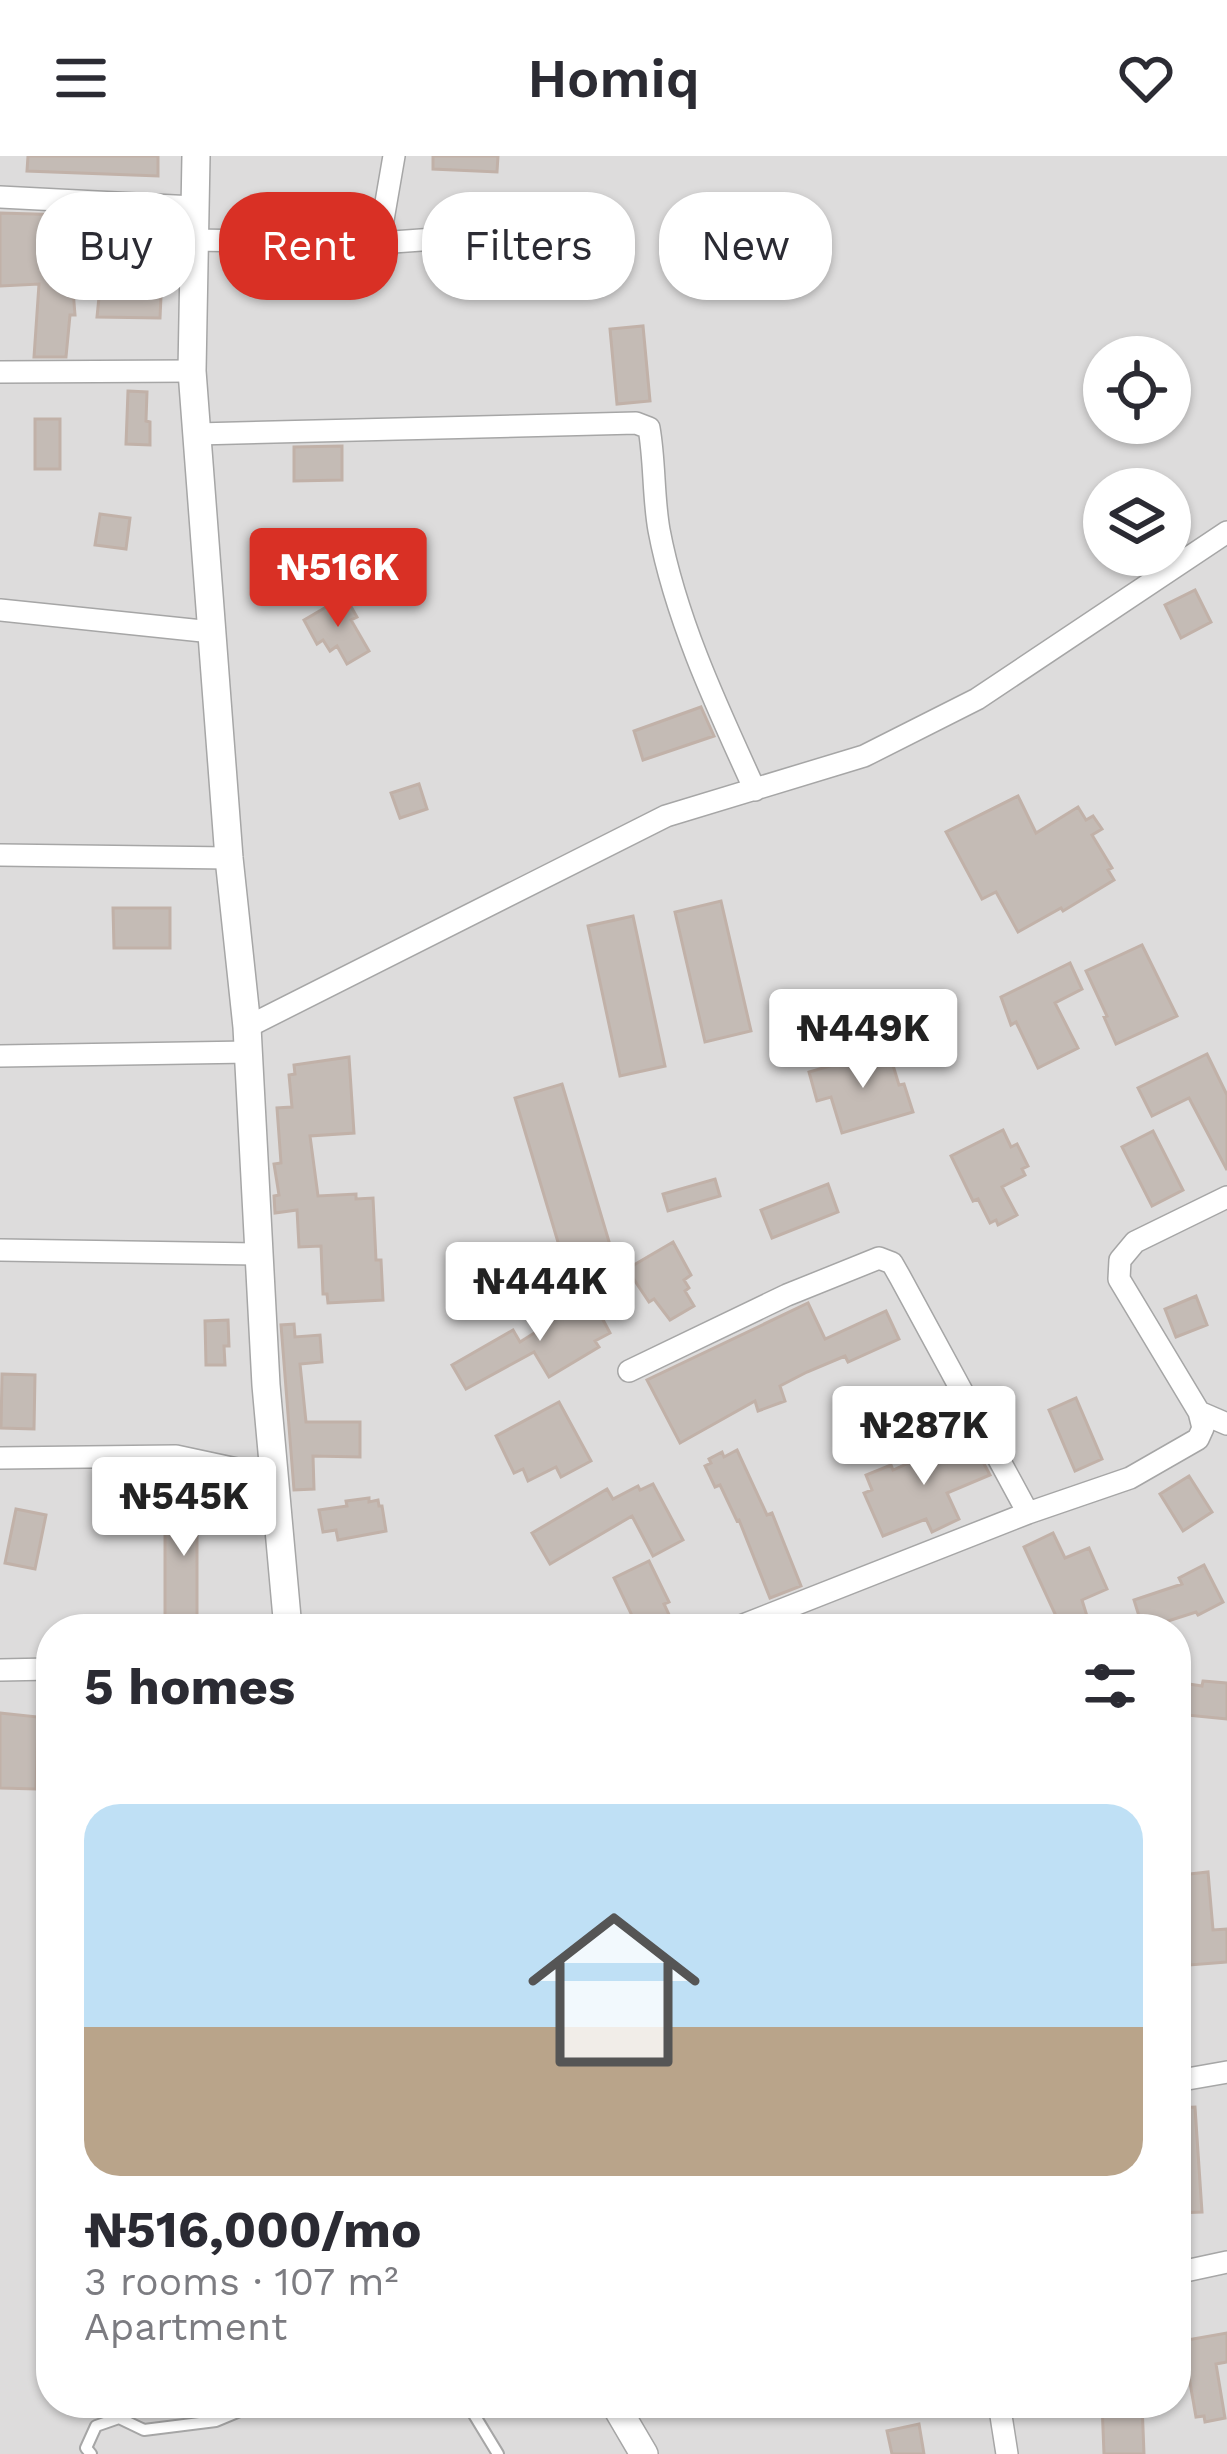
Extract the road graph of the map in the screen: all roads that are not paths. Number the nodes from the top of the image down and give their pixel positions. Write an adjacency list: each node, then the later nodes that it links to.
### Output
1 (196, 156): 3 (street)
2 (394, 156): 4 (street)
3 (195, 192)
4 (388, 192)
5 (0, 197): 6 (street)
6 (36, 199)
7 (192, 300): 8 (street)
8 (192, 370): 9 (street); 10 (street)
9 (0, 372)
10 (197, 434): 13 (street); 14 (street)
11 (1227, 532): 14 (street)
12 (0, 610): 13 (street)
13 (212, 632): 16 (street)
14 (754, 790): 17 (street)
15 (0, 855): 16 (street)
16 (229, 858): 17 (street)
17 (248, 1040): 18 (street); 21 (street)
18 (0, 1056)
19 (1227, 1198): 23 (street)
20 (0, 1250): 21 (street)
21 (259, 1254): 26 (street)
22 (628, 1372): 27 (street)
23 (1199, 1412): 24 (street); 27 (street)
24 (1227, 1424)
25 (0, 1458): 26 (street)
26 (274, 1477): 28 (street)
27 (1028, 1513): 29 (street)
28 (287, 1614)
29 (771, 1614)
30 (36, 1669): 31 (street)
31 (0, 1670)
32 (1227, 2072): 33 (street)
33 (1191, 2078)
34 (1227, 2262): 35 (street)
35 (1191, 2270)
36 (119, 2418): 38 (lane)
37 (119, 2418): 42 (lane)
38 (223, 2418)
39 (476, 2418): 43 (lane)
40 (623, 2418): 44 (street)
41 (1001, 2418): 45 (street)
42 (84, 2452)
43 (498, 2454)
44 (644, 2454)
45 (1007, 2454)

